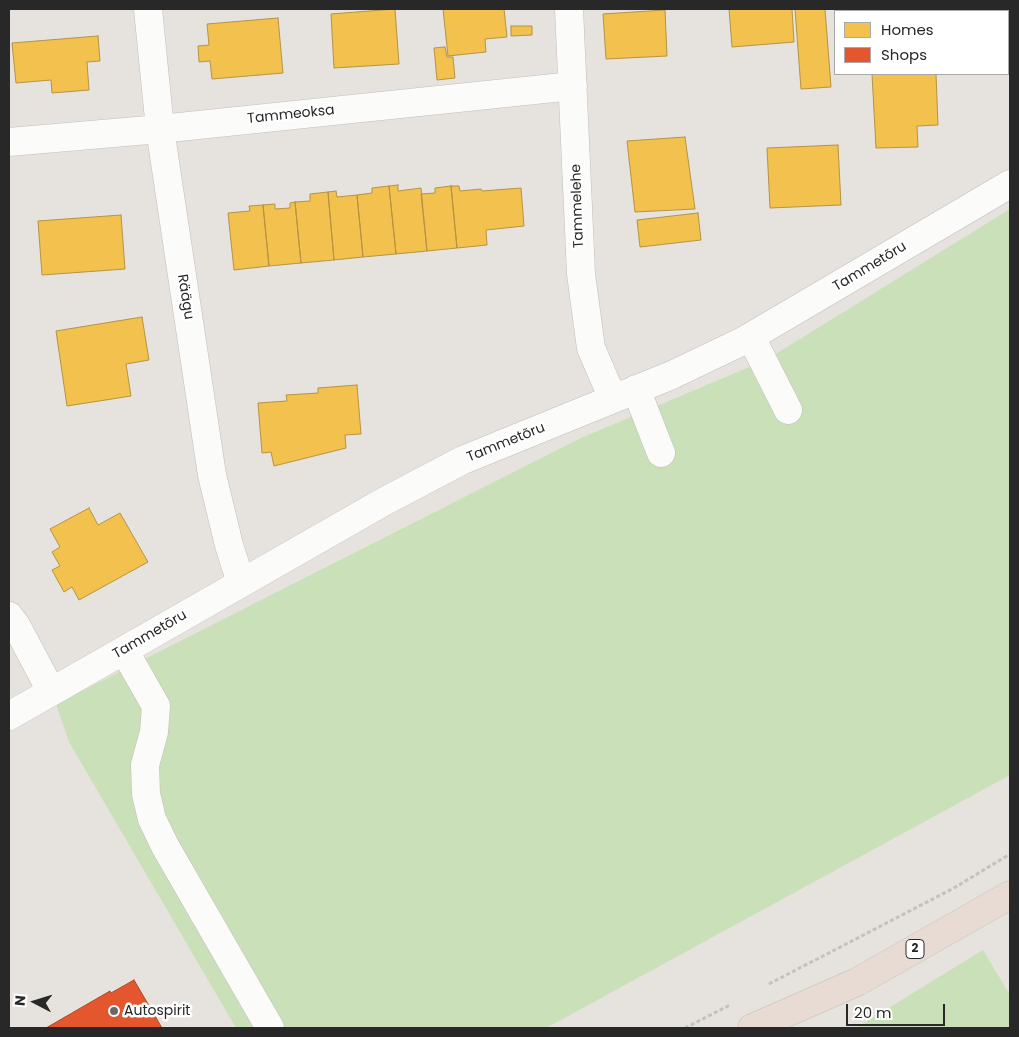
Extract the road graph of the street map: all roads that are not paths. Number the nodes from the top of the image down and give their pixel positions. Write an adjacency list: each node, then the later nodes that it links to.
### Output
1 (148, 9): 4 (street, Räägu)
2 (569, 9): 3 (street, Tammelehe)
3 (573, 86): 4 (street, Tammeoksa); 8 (street, Tammelehe)
4 (160, 129): 5 (street, Tammeoksa); 11 (street, Räägu)
5 (9, 142)
6 (1010, 184): 7 (street, Tammetõru)
7 (751, 337): 8 (street, Tammetõru); 9 (street)
8 (624, 394): 10 (street, Tammelehe); 11 (street, Tammetõru)
9 (788, 410)
10 (661, 453)
11 (241, 583): 13 (street, Tammetõru)
12 (9, 616): 14 (street)
13 (124, 650): 14 (street, Tammetõru); 18 (street)
14 (51, 691): 15 (street, Tammetõru)
15 (9, 716)
16 (1010, 895): 17 (highway, 2)
17 (858, 982): 19 (highway, 2); 20 (highway, 2)
18 (270, 1028)
19 (752, 1028)
20 (792, 1028)

